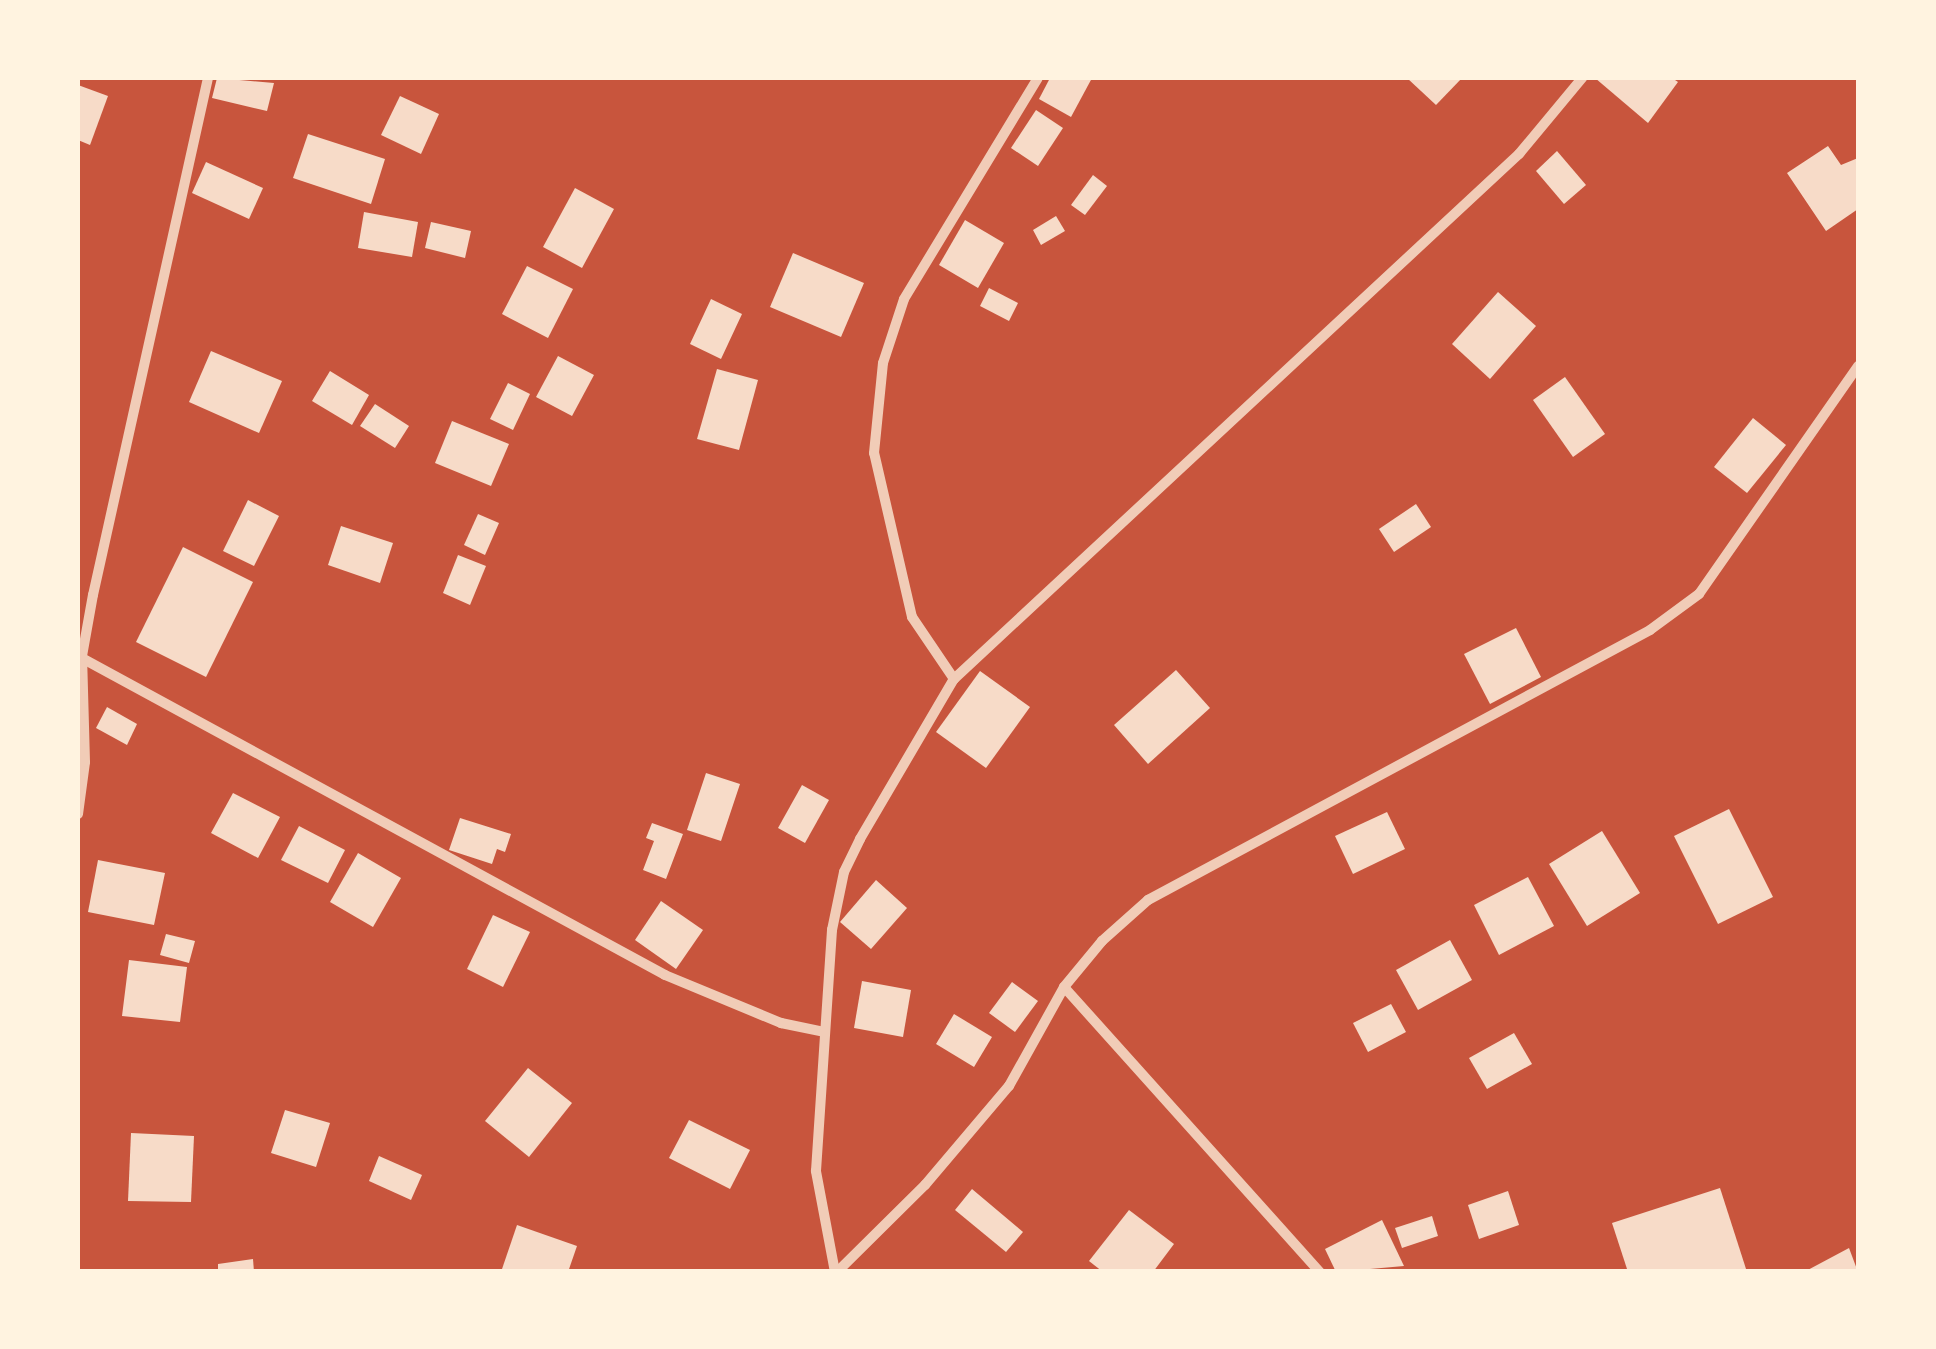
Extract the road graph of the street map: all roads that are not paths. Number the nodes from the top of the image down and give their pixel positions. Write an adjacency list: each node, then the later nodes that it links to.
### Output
1 (208, 78): 5 (street)
2 (1038, 78): 6 (street)
3 (1582, 78): 6 (street)
4 (1858, 366): 8 (street)
5 (80, 656): 7 (street); 9 (street)
6 (954, 679): 9 (street)
7 (78, 814)
8 (1064, 987): 10 (street); 11 (street)
9 (825, 1032): 10 (street)
10 (836, 1272)
11 (1320, 1272)

